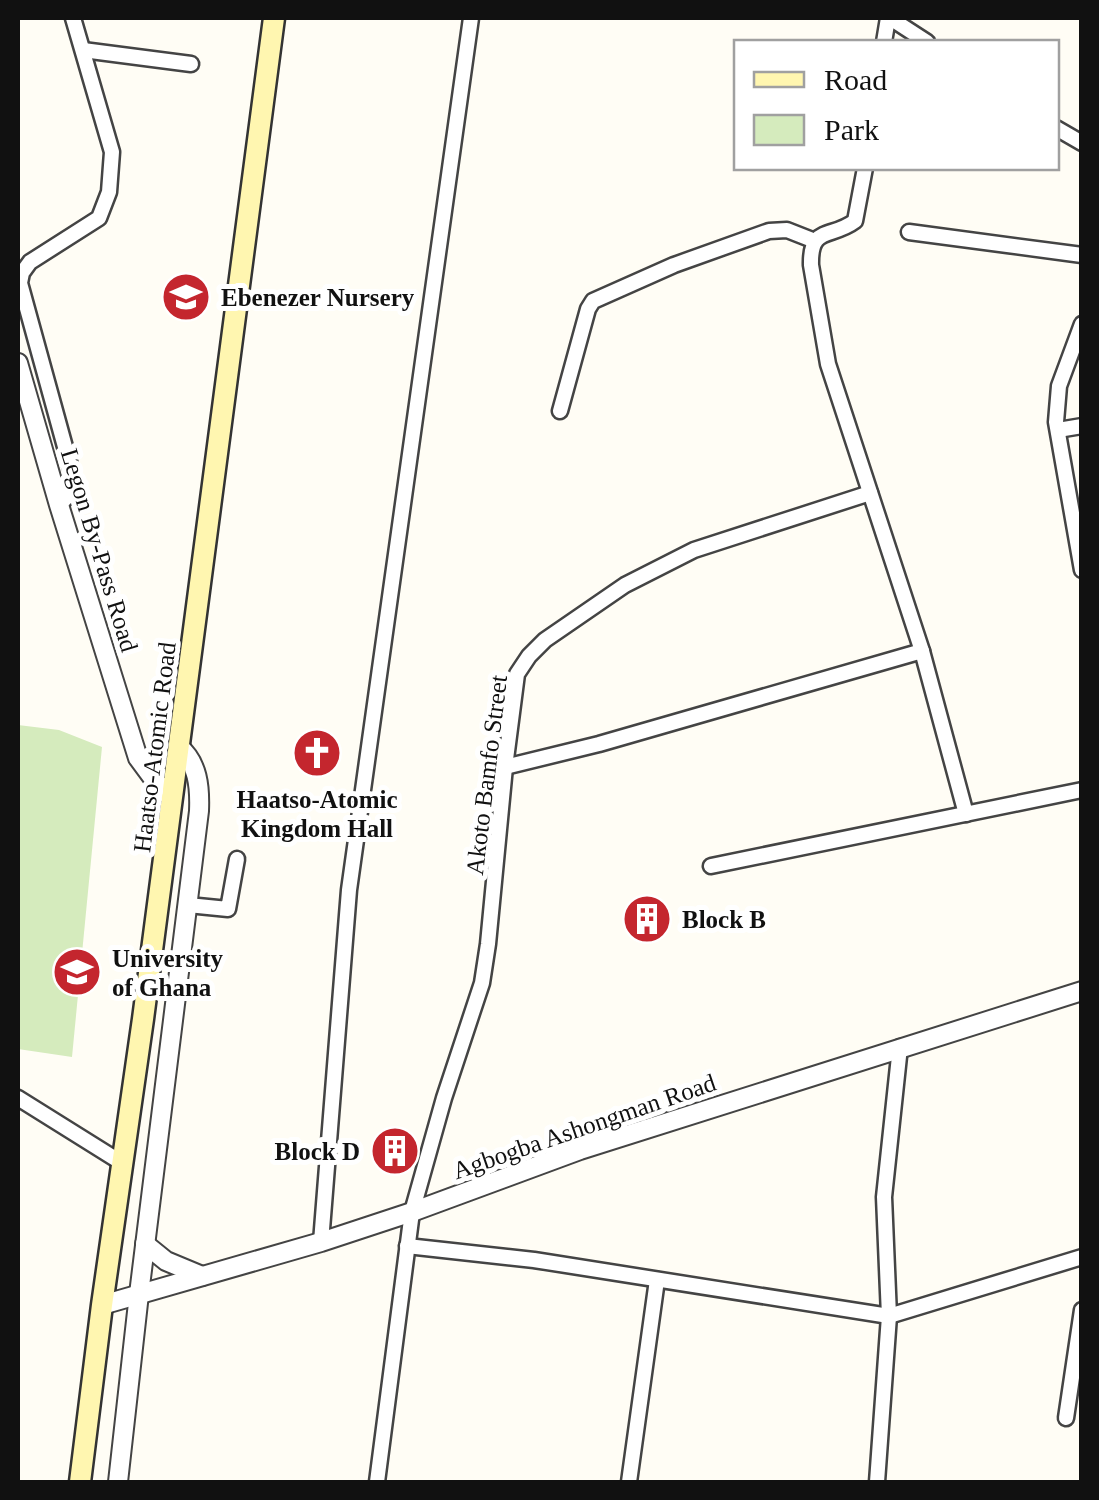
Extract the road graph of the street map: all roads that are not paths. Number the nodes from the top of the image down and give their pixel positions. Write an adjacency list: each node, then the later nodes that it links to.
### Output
1 (73, 18): 6 (street)
2 (274, 18): 23 (main road, Haatso-Atomic Road)
3 (472, 18): 36 (street)
4 (889, 18): 5 (street)
5 (924, 40)
6 (83, 50): 7 (street); 20 (street)
7 (191, 64)
8 (1059, 130): 9 (street)
9 (1082, 144)
10 (864, 170): 12 (street)
11 (909, 232): 13 (street)
12 (814, 240): 16 (street); 19 (street)
13 (1082, 255)
14 (1082, 324): 18 (street)
15 (18, 363): 20 (street, Legon By-Pass Road)
16 (560, 412)
17 (1082, 426): 18 (street)
18 (1058, 430): 21 (street)
19 (870, 493): 22 (street); 24 (street, Akoto Bamfo Street)
20 (59, 505): 26 (street, Legon By-Pass Road)
21 (1082, 570)
22 (922, 650): 24 (street); 27 (street)
23 (179, 747): 26 (main road, Haatso-Atomic Road); 30 (street)
24 (505, 767): 35 (street, Akoto Bamfo Street)
25 (1082, 790): 27 (street)
26 (172, 799): 34 (main road, Haatso-Atomic Road)
27 (966, 814): 29 (street)
28 (237, 859): 30 (street)
29 (710, 866)
30 (188, 905): 37 (street)
31 (1082, 991): 32 (street, Agbogba Ashongman Road)
32 (900, 1047): 35 (street, Agbogba Ashongman Road); 45 (street)
33 (18, 1098): 34 (street)
34 (122, 1164): 43 (main road, Haatso-Atomic Road)
35 (412, 1212): 36 (street, Agbogba Ashongman Road); 38 (street, Akoto Bamfo Street)
36 (321, 1242): 40 (street, Agbogba Ashongman Road)
37 (145, 1244): 40 (street); 42 (street)
38 (407, 1246): 41 (street); 49 (street, Akoto Bamfo Street)
39 (1082, 1257): 45 (street)
40 (202, 1276): 42 (street, Agbogba Ashongman Road)
41 (657, 1280): 45 (street); 50 (street)
42 (139, 1294): 43 (street, Agbogba Ashongman Road); 48 (street)
43 (102, 1305): 47 (main road, Haatso-Atomic Road)
44 (1082, 1310): 46 (street)
45 (888, 1316): 51 (street)
46 (1066, 1418)
47 (80, 1482)
48 (118, 1482)
49 (377, 1482)
50 (629, 1482)
51 (878, 1482)

